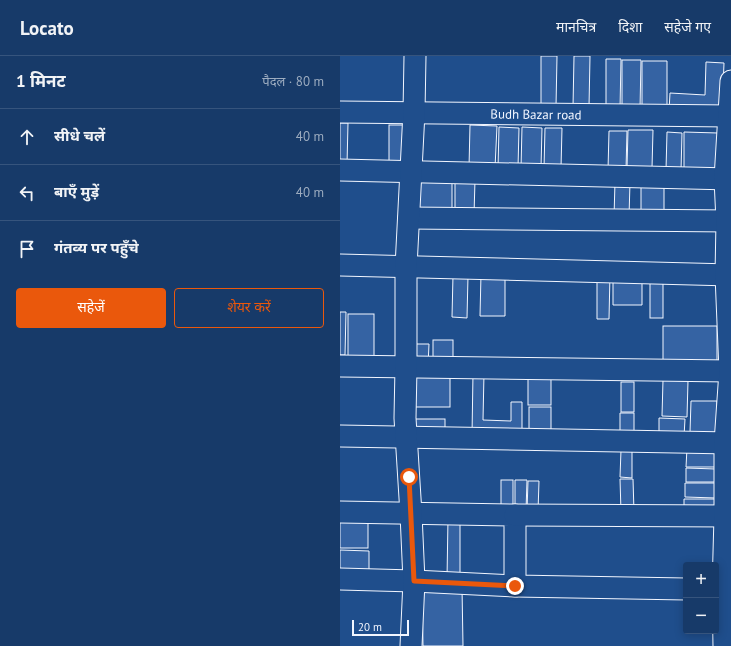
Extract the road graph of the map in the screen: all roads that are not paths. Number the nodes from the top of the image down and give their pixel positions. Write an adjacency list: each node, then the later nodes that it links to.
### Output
1 (415, 56): 4 (street)
2 (731, 81): 5 (street)
3 (340, 112): 4 (street, Budh Bazar road)
4 (414, 112): 5 (street, Budh Bazar road); 7 (street)
5 (730, 116): 8 (street)
6 (340, 170): 7 (street)
7 (410, 172): 8 (street); 9 (street)
8 (728, 179): 10 (street)
9 (409, 218): 10 (street); 12 (street)
10 (729, 221): 13 (street)
11 (340, 266): 12 (street)
12 (406, 267): 13 (street); 15 (street)
13 (728, 275): 16 (street)
14 (340, 366): 15 (street)
15 (406, 367): 16 (street); 18 (street)
16 (730, 371): 19 (street)
17 (340, 436): 18 (street)
18 (406, 437): 19 (street); 21 (street)
19 (728, 443): 23 (street)
20 (340, 512): 21 (street)
21 (411, 514): 22 (street); 25 (street)
22 (515, 515): 23 (street); 26 (street)
23 (728, 516): 28 (street)
24 (340, 579): 25 (street)
25 (414, 581): 26 (street); 29 (street)
26 (515, 586): 27 (street)
27 (683, 588)
28 (723, 589): 30 (street)
29 (411, 646)
30 (724, 646)

